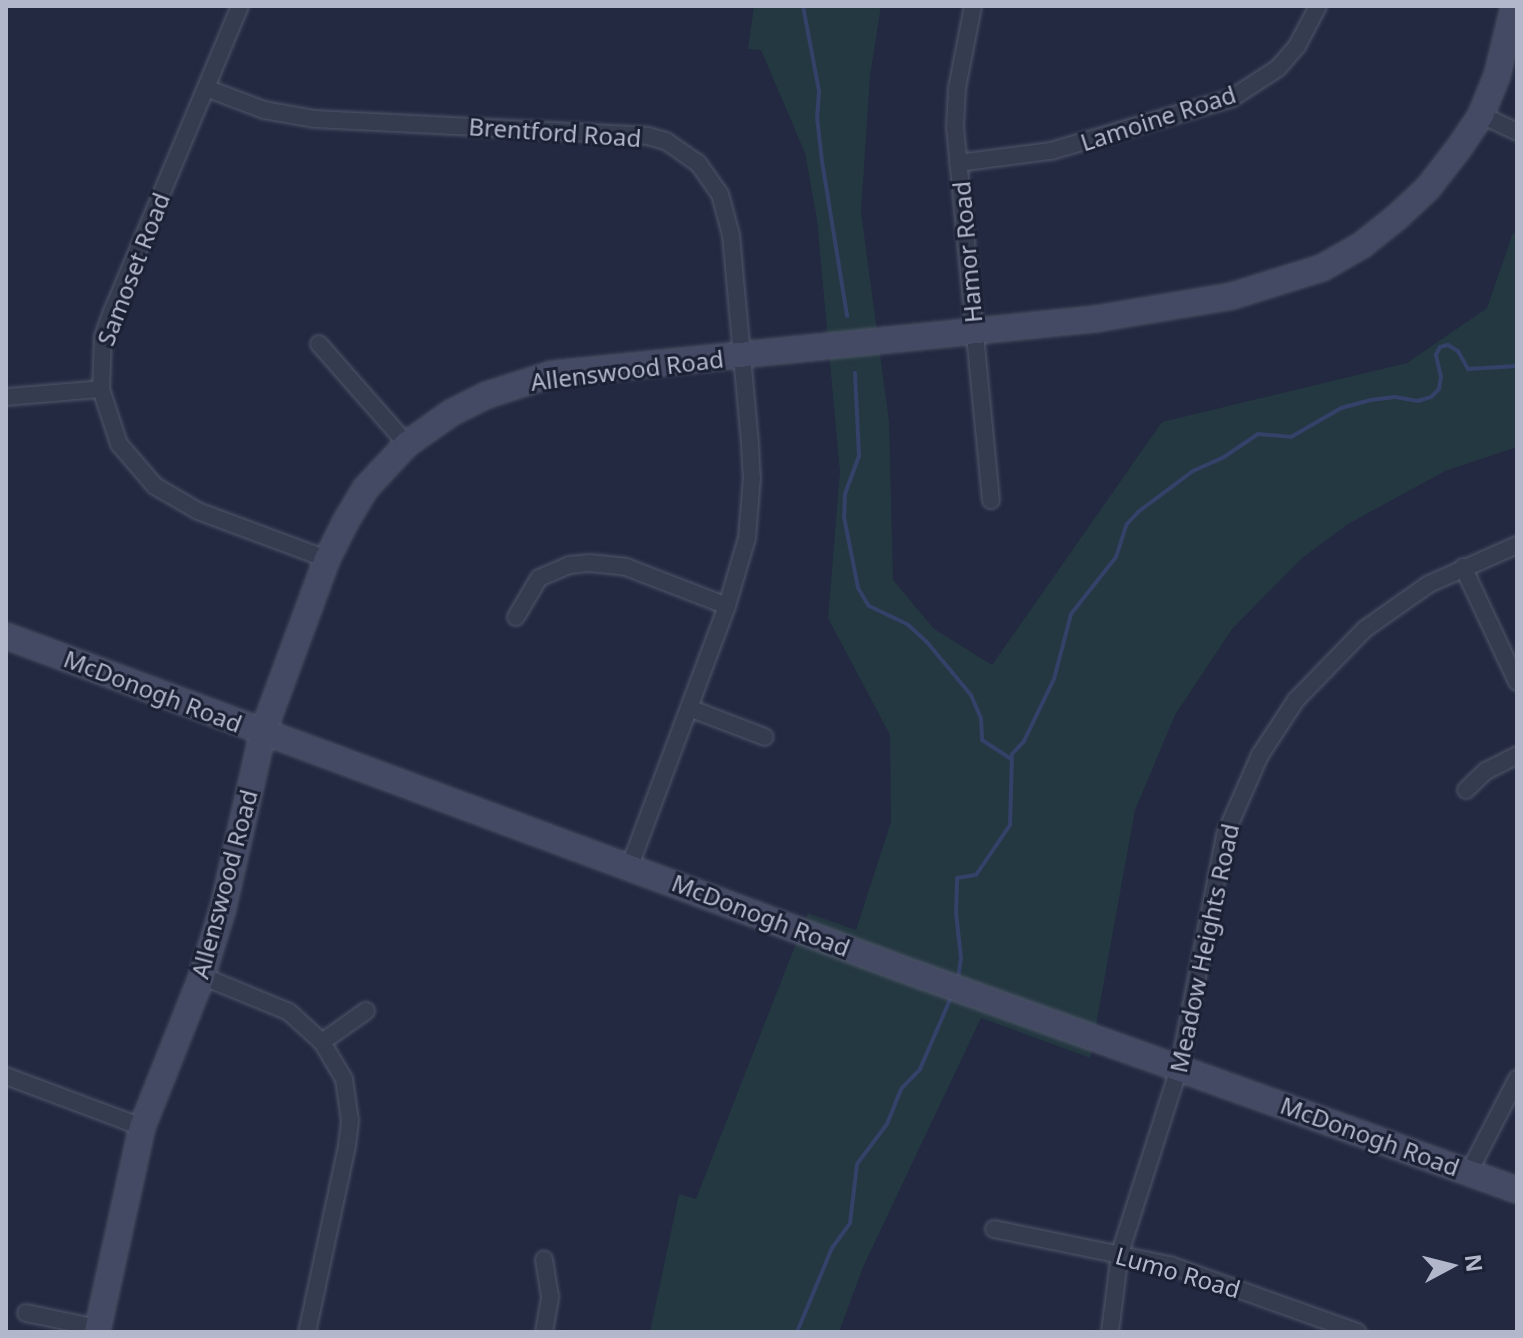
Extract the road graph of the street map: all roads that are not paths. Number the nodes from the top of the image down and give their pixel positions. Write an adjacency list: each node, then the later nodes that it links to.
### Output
1 (240, 6): 5 (street, Samoset Road)
2 (973, 6): 8 (street, Hamor Road)
3 (1318, 6): 8 (street, Lamoine Road)
4 (1514, 6): 6 (street, Allenswood Road)
5 (206, 88): 11 (street, Brentford Road); 12 (street, Samoset Road)
6 (1481, 115): 7 (street); 9 (street, Allenswood Road)
7 (1517, 132)
8 (958, 163): 9 (street, Hamor Road)
9 (974, 332): 11 (street, Allenswood Road); 15 (street, Hamor Road)
10 (319, 344): 14 (street)
11 (743, 355): 14 (street, Allenswood Road); 19 (street, Brentford Road)
12 (101, 389): 13 (street); 17 (street, Samoset Road)
13 (6, 397)
14 (407, 444): 17 (street, Allenswood Road)
15 (991, 500)
16 (1517, 545): 18 (street, Meadow Heights Road)
17 (327, 559): 24 (street, Allenswood Road)
18 (1463, 567): 22 (street); 32 (street, Meadow Heights Road)
19 (727, 606): 20 (street); 23 (street, Brentford Road)
20 (516, 617)
21 (6, 636): 24 (street, McDonogh Road)
22 (1517, 682)
23 (689, 708): 25 (street); 28 (street, Brentford Road)
24 (263, 732): 28 (street, McDonogh Road); 29 (street, Allenswood Road)
25 (765, 737)
26 (1517, 755): 27 (street)
27 (1466, 790)
28 (630, 865): 32 (street, McDonogh Road)
29 (202, 976): 31 (street); 35 (street, Allenswood Road)
30 (366, 1011): 31 (street)
31 (322, 1042): 43 (street)
32 (1179, 1068): 36 (street, McDonogh Road); 39 (street, Meadow Heights Road)
33 (6, 1076): 35 (street)
34 (1517, 1079): 36 (street)
35 (142, 1127): 42 (street, Allenswood Road)
36 (1469, 1172): 37 (street, McDonogh Road)
37 (1517, 1190)
38 (994, 1229): 39 (street, Lumo Road)
39 (1120, 1253): 45 (street, Meadow Heights Road); 46 (street, Lumo Road)
40 (544, 1259): 44 (street)
41 (26, 1313): 42 (street)
42 (97, 1330)
43 (307, 1332)
44 (544, 1332)
45 (1110, 1332)
46 (1357, 1332)

